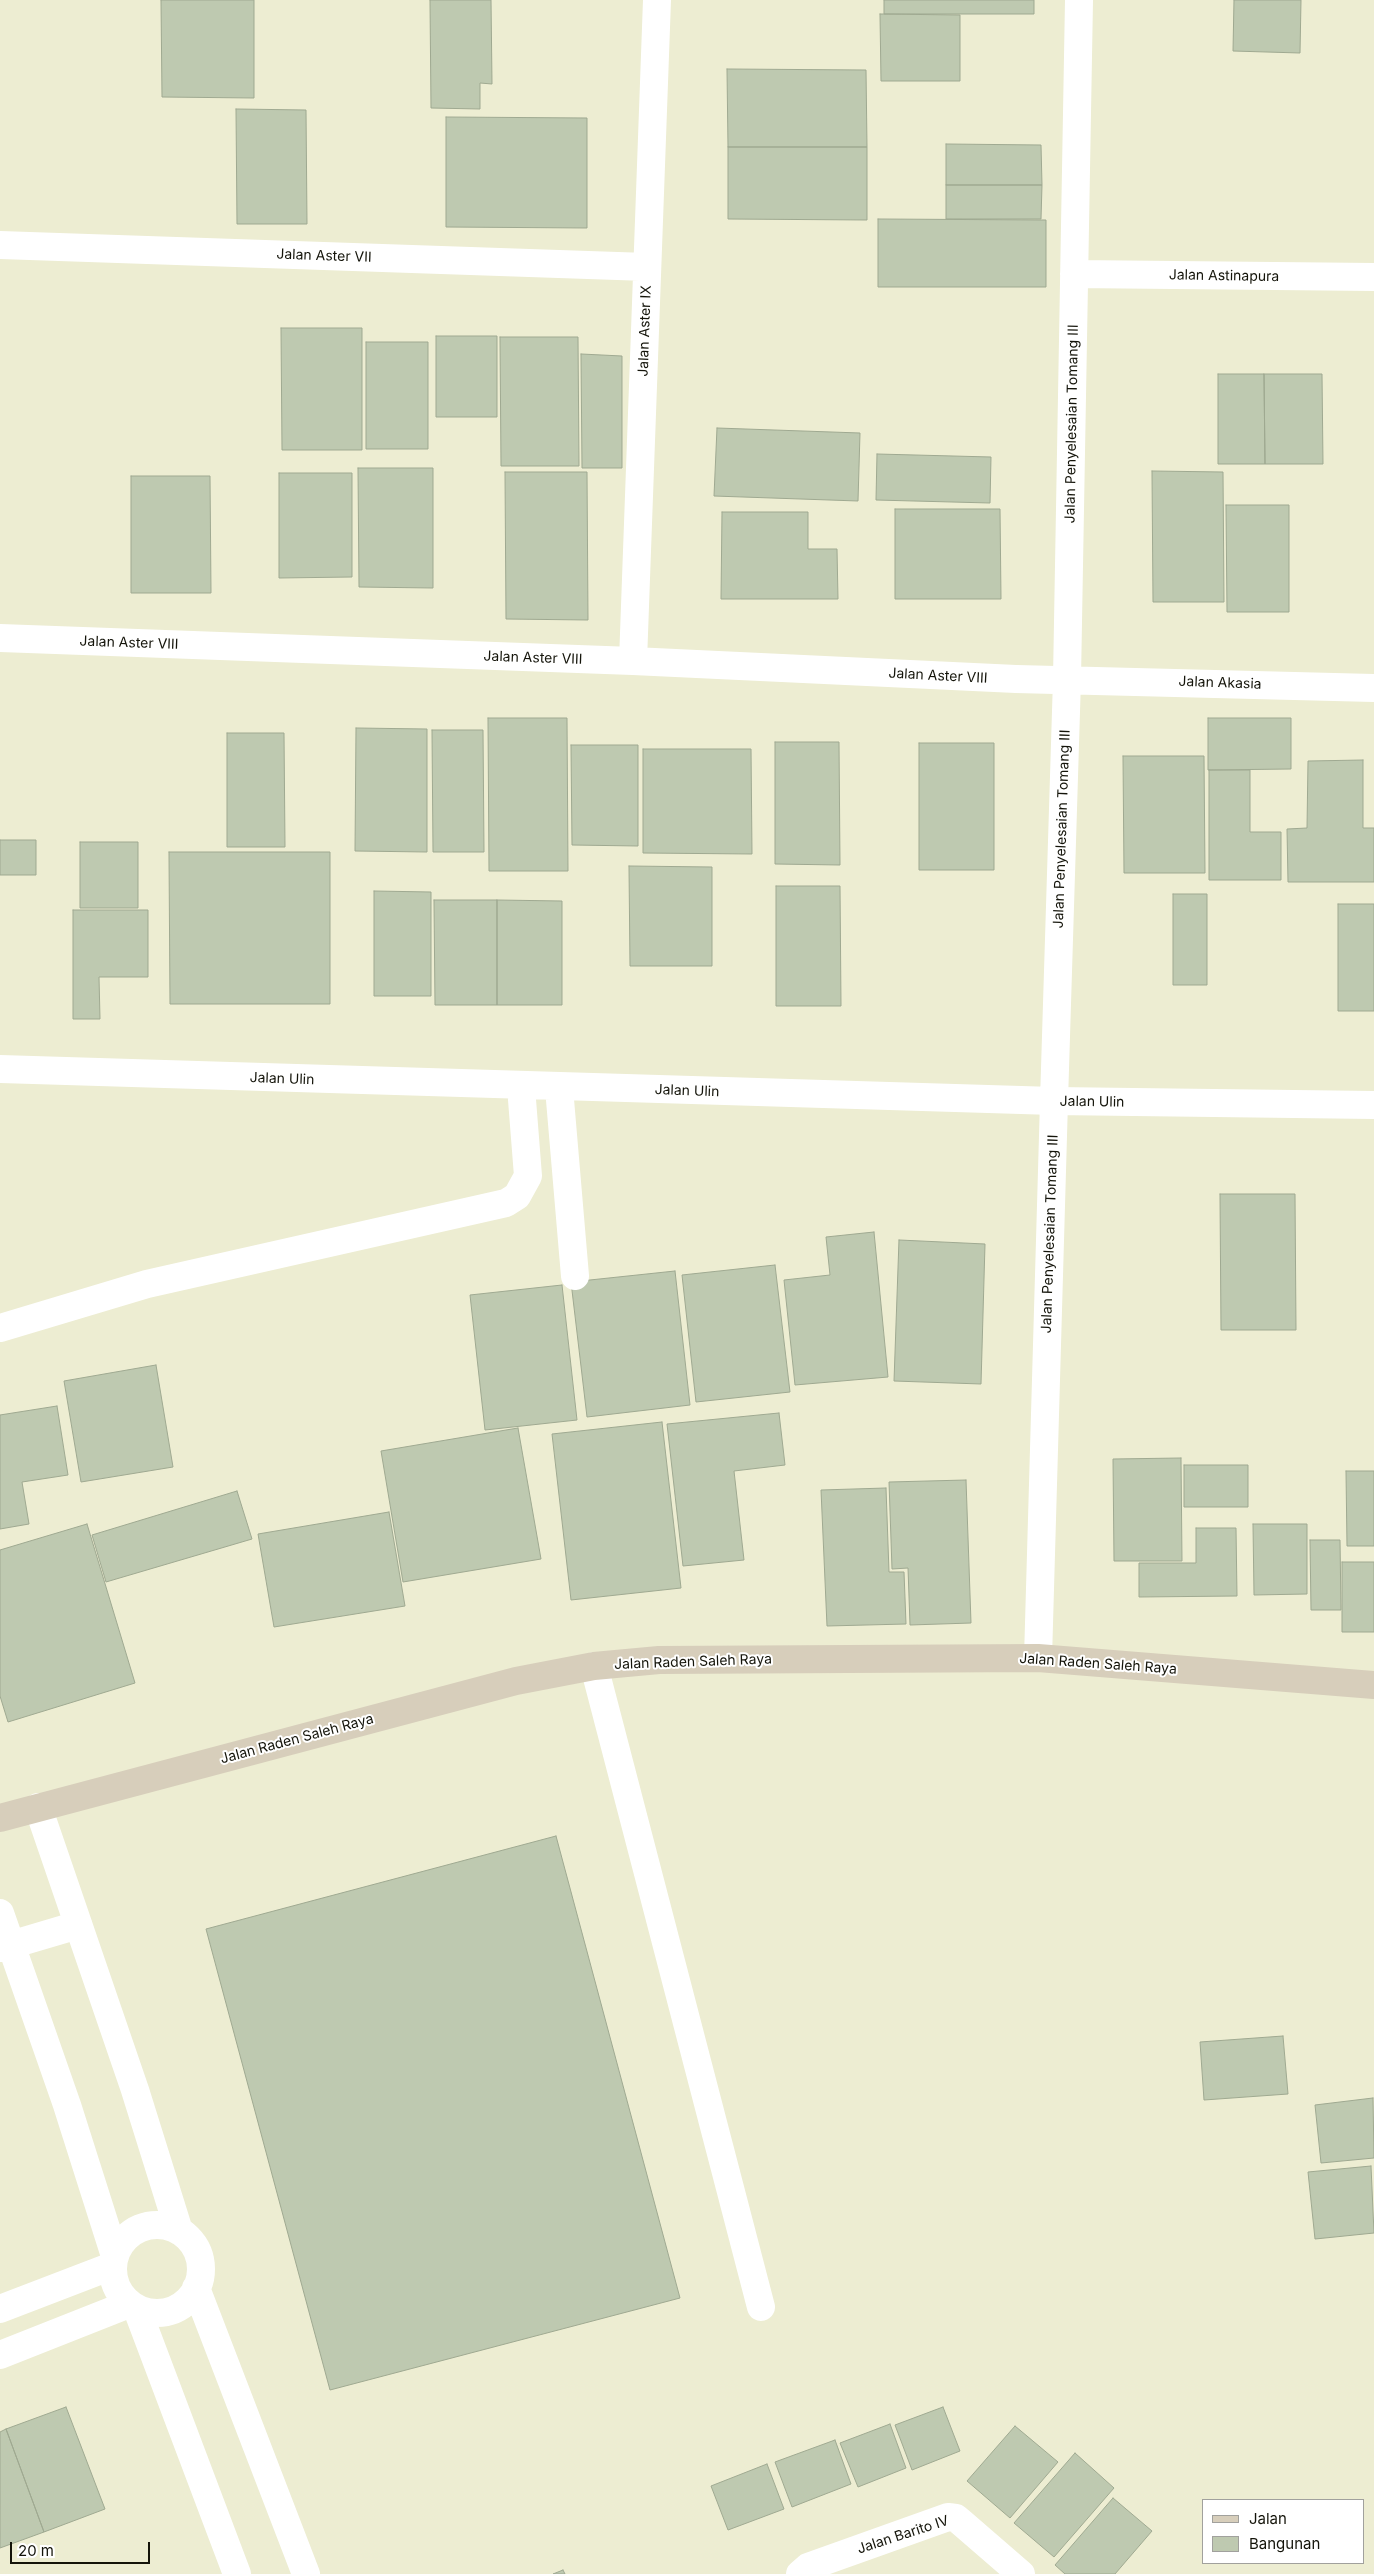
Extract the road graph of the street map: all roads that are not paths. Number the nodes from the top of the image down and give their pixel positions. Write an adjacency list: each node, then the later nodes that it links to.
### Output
1 (657, 0): 4 (street, Jalan Aster IX)
2 (1079, 0): 5 (street, Jalan Penyelesaian Tomang III)
3 (0, 245): 4 (street, Jalan Aster VII)
4 (647, 267): 8 (street, Jalan Aster IX)
5 (1074, 274): 6 (street, Jalan Astinapura); 9 (street, Jalan Penyelesaian Tomang III)
6 (1374, 277)
7 (0, 638): 8 (street, Jalan Aster VIII)
8 (633, 661): 9 (street, Jalan Aster VIII)
9 (1066, 679): 10 (street, Jalan Akasia); 14 (street, Jalan Penyelesaian Tomang III)
10 (1374, 688)
11 (0, 1069): 12 (street, Jalan Ulin)
12 (521, 1087): 13 (street, Jalan Ulin); 17 (street)
13 (559, 1088): 14 (street, Jalan Ulin); 16 (street)
14 (1054, 1101): 15 (street, Jalan Ulin); 18 (street, Jalan Penyelesaian Tomang III)
15 (1374, 1105)
16 (574, 1276)
17 (0, 1328)
18 (1038, 1658): 19 (main road, Jalan Raden Saleh Raya); 20 (main road, Jalan Raden Saleh Raya)
19 (594, 1666): 21 (main road, Jalan Raden Saleh Raya); 30 (street)
20 (1374, 1685)
21 (38, 1807): 22 (main road, Jalan Raden Saleh Raya); 24 (street)
22 (0, 1818)
23 (0, 1913): 25 (street)
24 (78, 1925): 25 (street); 26 (street)
25 (5, 1946): 27 (street)
26 (179, 2231): 27 (street); 28 (street)
27 (113, 2260): 29 (street); 31 (street)
28 (196, 2288): 29 (street); 34 (street)
29 (133, 2306): 32 (street); 33 (street)
30 (761, 2307)
31 (0, 2310)
32 (0, 2355)
33 (237, 2574)
34 (306, 2574)
35 (800, 2574): 36 (street, Jalan Barito IV)
36 (1021, 2574)

